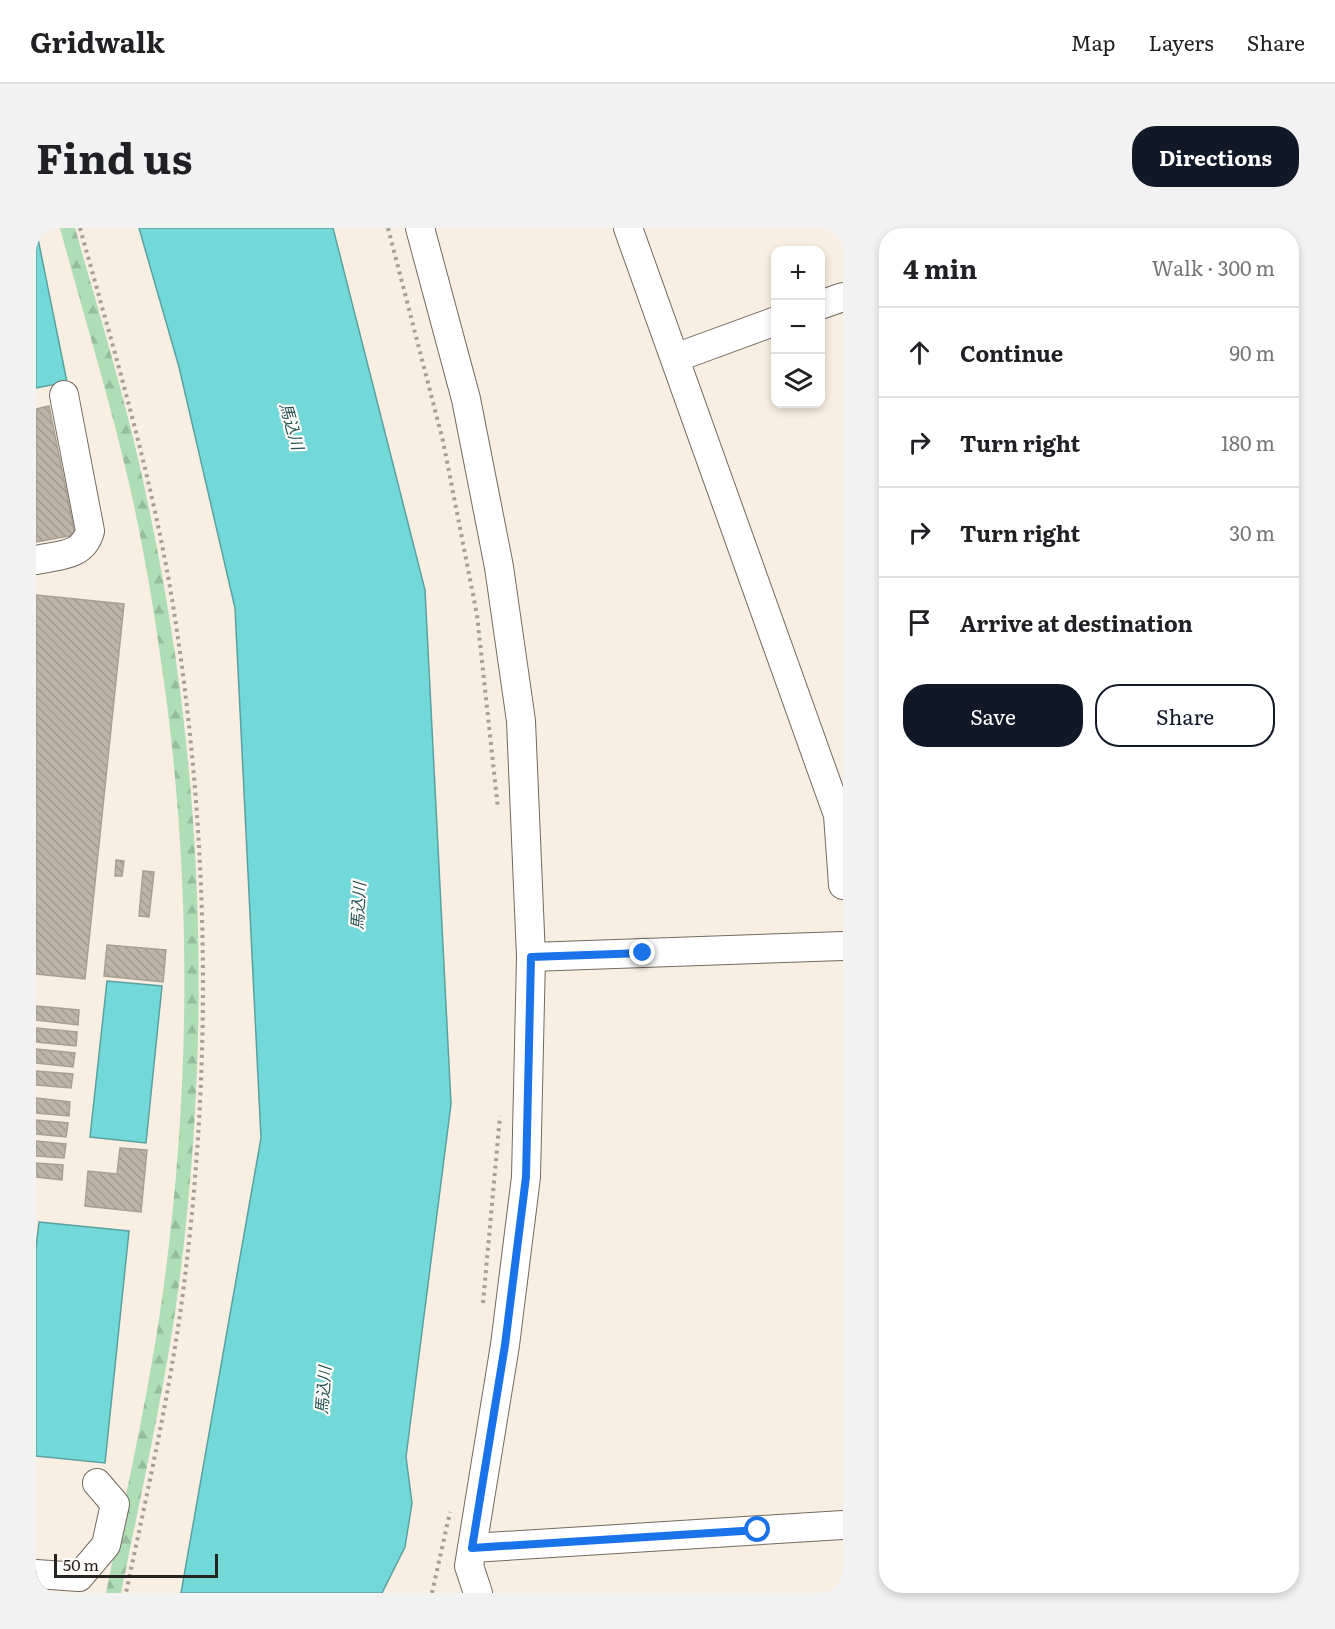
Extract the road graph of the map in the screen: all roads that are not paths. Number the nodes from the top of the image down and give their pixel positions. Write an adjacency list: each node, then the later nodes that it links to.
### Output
1 (420, 228): 11 (street)
2 (628, 228): 6 (street)
3 (843, 297): 4 (street)
4 (825, 303)
5 (771, 323): 6 (street)
6 (675, 358): 9 (street)
7 (64, 395): 8 (street)
8 (36, 560)
9 (843, 885)
10 (843, 946): 11 (street)
11 (531, 957): 14 (street)
12 (97, 1483): 15 (street)
13 (843, 1525): 14 (street)
14 (472, 1548): 16 (street)
15 (36, 1574)
16 (478, 1593)

